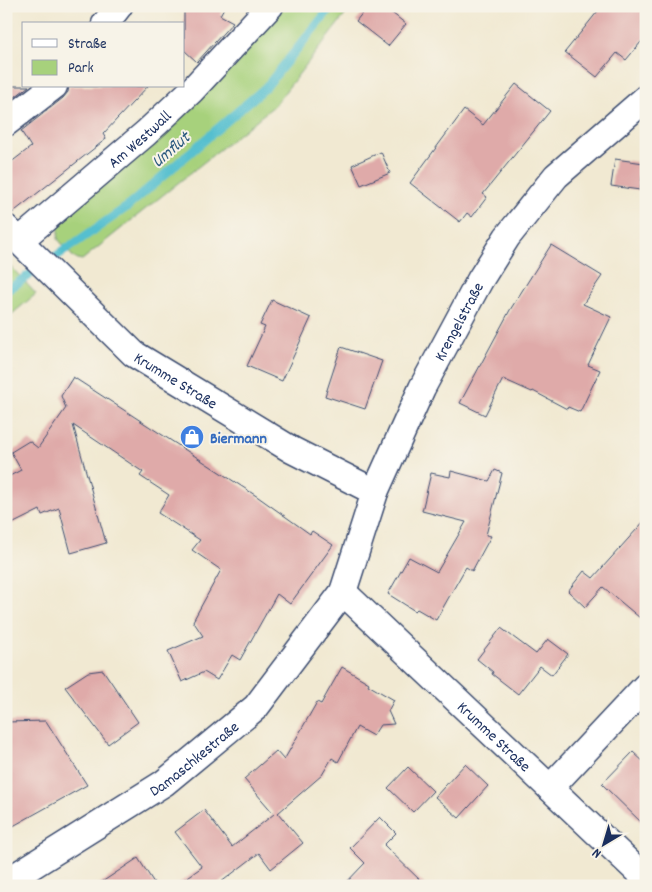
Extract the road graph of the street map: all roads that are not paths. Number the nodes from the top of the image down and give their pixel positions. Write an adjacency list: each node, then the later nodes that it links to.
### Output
1 (118, 6): 3 (street)
2 (270, 6): 7 (street, Am Westwall)
3 (107, 22)
4 (51, 88): 6 (street)
5 (646, 98): 8 (street, Krengelstraße)
6 (6, 123)
7 (20, 242): 8 (street, Krumme Straße)
8 (375, 492): 9 (street, Krengelstraße)
9 (343, 592): 11 (street, Krumme Straße); 13 (street, Damaschkestraße)
10 (646, 686): 11 (street)
11 (550, 788): 12 (street, Krumme Straße)
12 (646, 879)
13 (6, 882)

